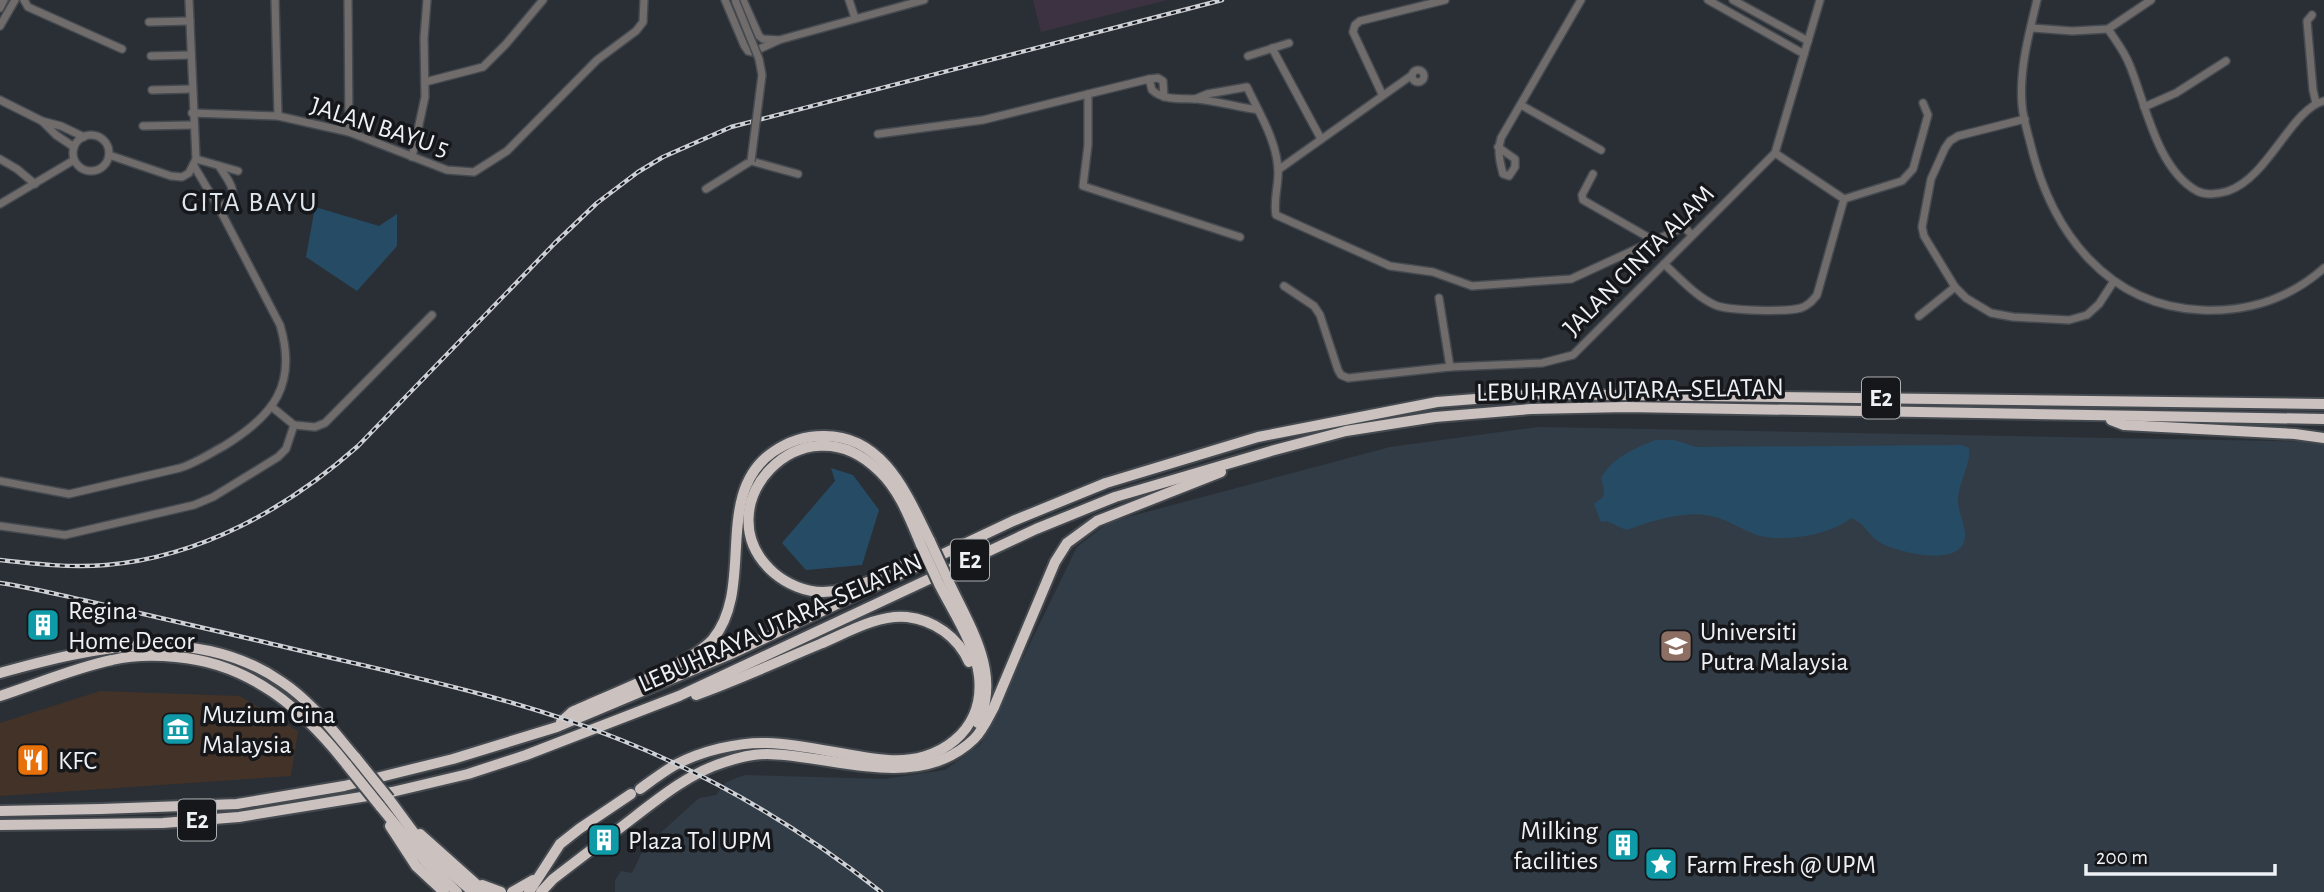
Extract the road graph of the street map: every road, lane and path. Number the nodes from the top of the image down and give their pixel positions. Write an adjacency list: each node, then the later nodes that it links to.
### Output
1 (4, 0): 23 (street)
2 (15, 0): 27 (street)
3 (24, 0): 34 (street)
4 (189, 0): 25 (street)
5 (275, 0): 56 (street)
6 (348, 0): 61 (street)
7 (427, 0): 42 (street)
8 (542, 0): 42 (street)
9 (644, 0): 70 (street, JALAN BAYU 5)
10 (725, 0): 30 (street)
11 (735, 0): 73 (street, bridge)
12 (743, 0): 30 (street)
13 (849, 0): 24 (street)
14 (924, 0): 22 (street)
15 (1445, 0): 46 (street)
16 (1581, 0): 52 (street)
17 (1707, 0): 35 (street)
18 (1733, 0): 31 (street)
19 (1820, 0): 31 (street, JALAN CINTA ALAM)
20 (2038, 0): 28 (street)
21 (2151, 0): 29 (street)
22 (902, 3): 24 (street)
23 (0, 8)
24 (855, 18): 30 (street)
25 (190, 21): 26 (street); 36 (street)
26 (149, 22)
27 (0, 26)
28 (2031, 28): 29 (street); 57 (street)
29 (2108, 29): 53 (street)
30 (779, 40)
31 (1808, 41): 35 (street, JALAN CINTA ALAM)
32 (1289, 43): 33 (street)
33 (1272, 48): 37 (street); 64 (street)
34 (122, 49)
35 (1804, 54): 68 (street, JALAN CINTA ALAM)
36 (191, 55): 38 (street); 43 (street)
37 (1248, 56)
38 (151, 57)
39 (2226, 61): 53 (street)
40 (1412, 75): 46 (street)
41 (1149, 79): 45 (street); 47 (street); 47 (street)
42 (425, 82): 70 (street)
43 (192, 89): 44 (street); 55 (street)
44 (152, 90)
45 (1088, 94): 62 (street); 86 (street)
46 (1382, 94): 64 (street)
47 (1164, 97): 48 (street)
48 (1195, 99): 54 (street); 54 (street)
49 (0, 100): 58 (street)
50 (2320, 102): 50 (street); 53 (street)
51 (1923, 103): 82 (street)
52 (1521, 105): 66 (street); 67 (street)
53 (2144, 107)
54 (1258, 110): 76 (street)
55 (192, 113): 56 (street, JALAN BAYU 5); 59 (street)
56 (278, 116): 61 (street, JALAN BAYU 5)
57 (2025, 119): 90 (street); 92 (street)
58 (42, 121): 63 (street); 65 (street)
59 (193, 125): 60 (street); 74 (street)
60 (143, 126)
61 (349, 132): 70 (street, JALAN BAYU 5)
62 (878, 134)
63 (84, 137): 65 (street); 69 (street)
64 (1321, 139): 76 (street)
65 (74, 147): 72 (street)
66 (1498, 147)
67 (1601, 150)
68 (1775, 153): 82 (street); 85 (street, JALAN CINTA ALAM)
69 (109, 155): 72 (street); 74 (street)
70 (412, 157)
71 (0, 159): 80 (street)
72 (74, 160): 80 (street)
73 (751, 161): 78 (street); 81 (street)
74 (195, 163): 75 (street); 84 (street)
75 (219, 166): 77 (street); 84 (street)
76 (1278, 170): 87 (street)
77 (238, 171)
78 (798, 174)
79 (1593, 174): 87 (street)
80 (35, 184): 83 (street)
81 (706, 189)
82 (1844, 199): 88 (street)
83 (0, 204)
84 (219, 208): 98 (street)
85 (1692, 235): 87 (street); 88 (street, JALAN CINTA ALAM)
86 (1240, 237)
87 (1653, 240)
88 (1664, 264): 96 (street, JALAN CINTA ALAM)
89 (2324, 268): 90 (street)
90 (2114, 281): 92 (street)
91 (1284, 286): 96 (street, JALAN CINTA ALAM)
92 (1955, 287): 95 (street)
93 (1439, 298): 96 (street)
94 (432, 314): 101 (street)
95 (1919, 316)
96 (1450, 367)
97 (2324, 404): 105 (highway, LEBUHRAYA UTARA–SELATAN / E2)
98 (272, 407): 101 (street); 104 (street)
99 (2101, 416): 100 (highway, LEBUHRAYA UTARA–SELATAN / E2); 102 (highway); 103 (highway, LEBUHRAYA UTARA–SELATAN / E2)
100 (2324, 419)
101 (293, 425): 106 (street)
102 (2324, 438)
103 (1271, 450): 112 (highway, LEBUHRAYA UTARA–SELATAN / E2); 114 (highway)
104 (0, 481)
105 (1013, 521): 107 (highway); 113 (highway, LEBUHRAYA UTARA–SELATAN / E2)
106 (0, 526)
107 (926, 543): 108 (highway, bridge); 113 (highway)
108 (943, 582): 110 (highway); 114 (highway)
109 (0, 673): 115 (highway)
110 (978, 687): 112 (highway); 121 (highway)
111 (0, 696): 115 (highway)
112 (679, 696): 118 (highway, LEBUHRAYA UTARA–SELATAN / E2)
113 (557, 727): 117 (highway, LEBUHRAYA UTARA–SELATAN / E2)
114 (964, 747): 123 (highway)
115 (352, 761): 116 (highway, bridge)
116 (384, 805): 119 (highway); 120 (highway); 124 (highway)
117 (0, 811)
118 (0, 825)
119 (411, 831): 120 (highway); 122 (highway)
120 (416, 844): 122 (highway); 125 (highway)
121 (542, 874): 128 (highway); 129 (highway)
122 (473, 888): 126 (highway); 127 (highway)
123 (545, 890)
124 (444, 892)
125 (457, 892)
126 (485, 892)
127 (501, 892)
128 (512, 892)
129 (529, 892)

